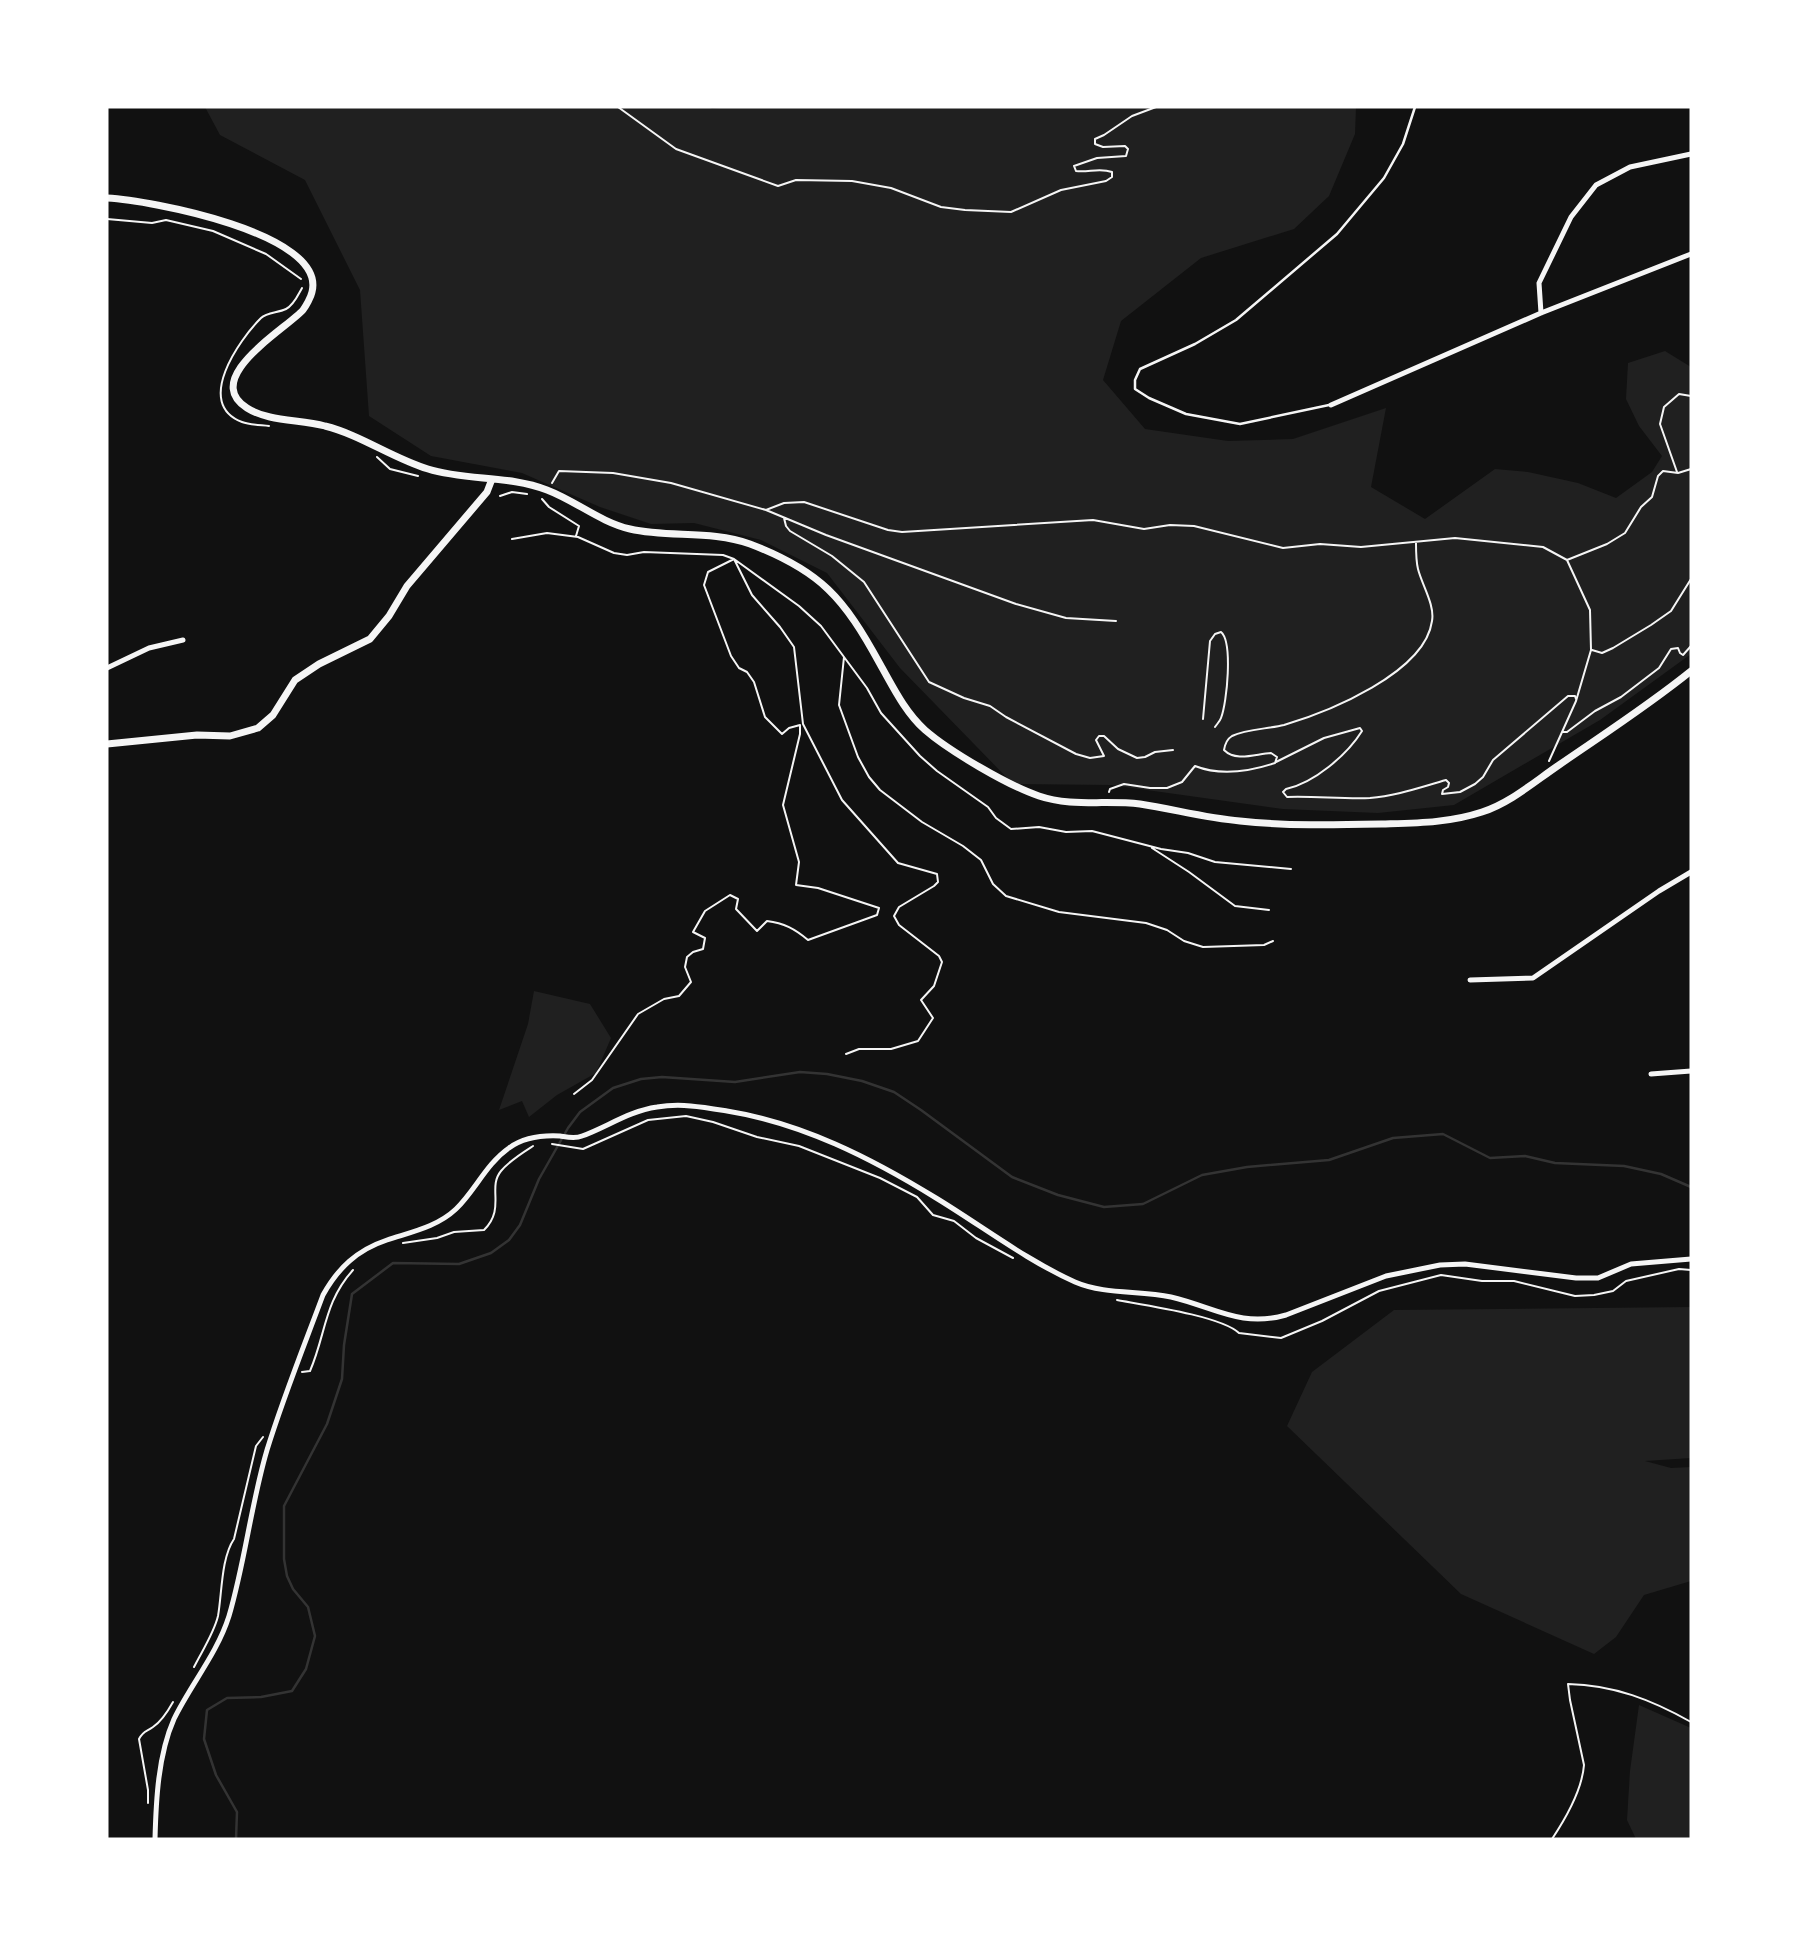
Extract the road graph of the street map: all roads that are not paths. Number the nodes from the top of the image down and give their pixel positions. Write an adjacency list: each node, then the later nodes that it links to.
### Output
1 (1415, 107): 6 (lane)
2 (1691, 154): 5 (street)
3 (107, 198): 7 (main road)
4 (1691, 254): 5 (street)
5 (1541, 313): 6 (street)
6 (1331, 405)
7 (492, 479): 10 (main road); 11 (main road)
8 (183, 640): 9 (street)
9 (107, 668)
10 (1691, 671)
11 (107, 744)
12 (1691, 872): 13 (street)
13 (1469, 980)
14 (1691, 1071): 15 (street)
15 (1651, 1074)
16 (1691, 1259): 17 (street)
17 (155, 1839)

